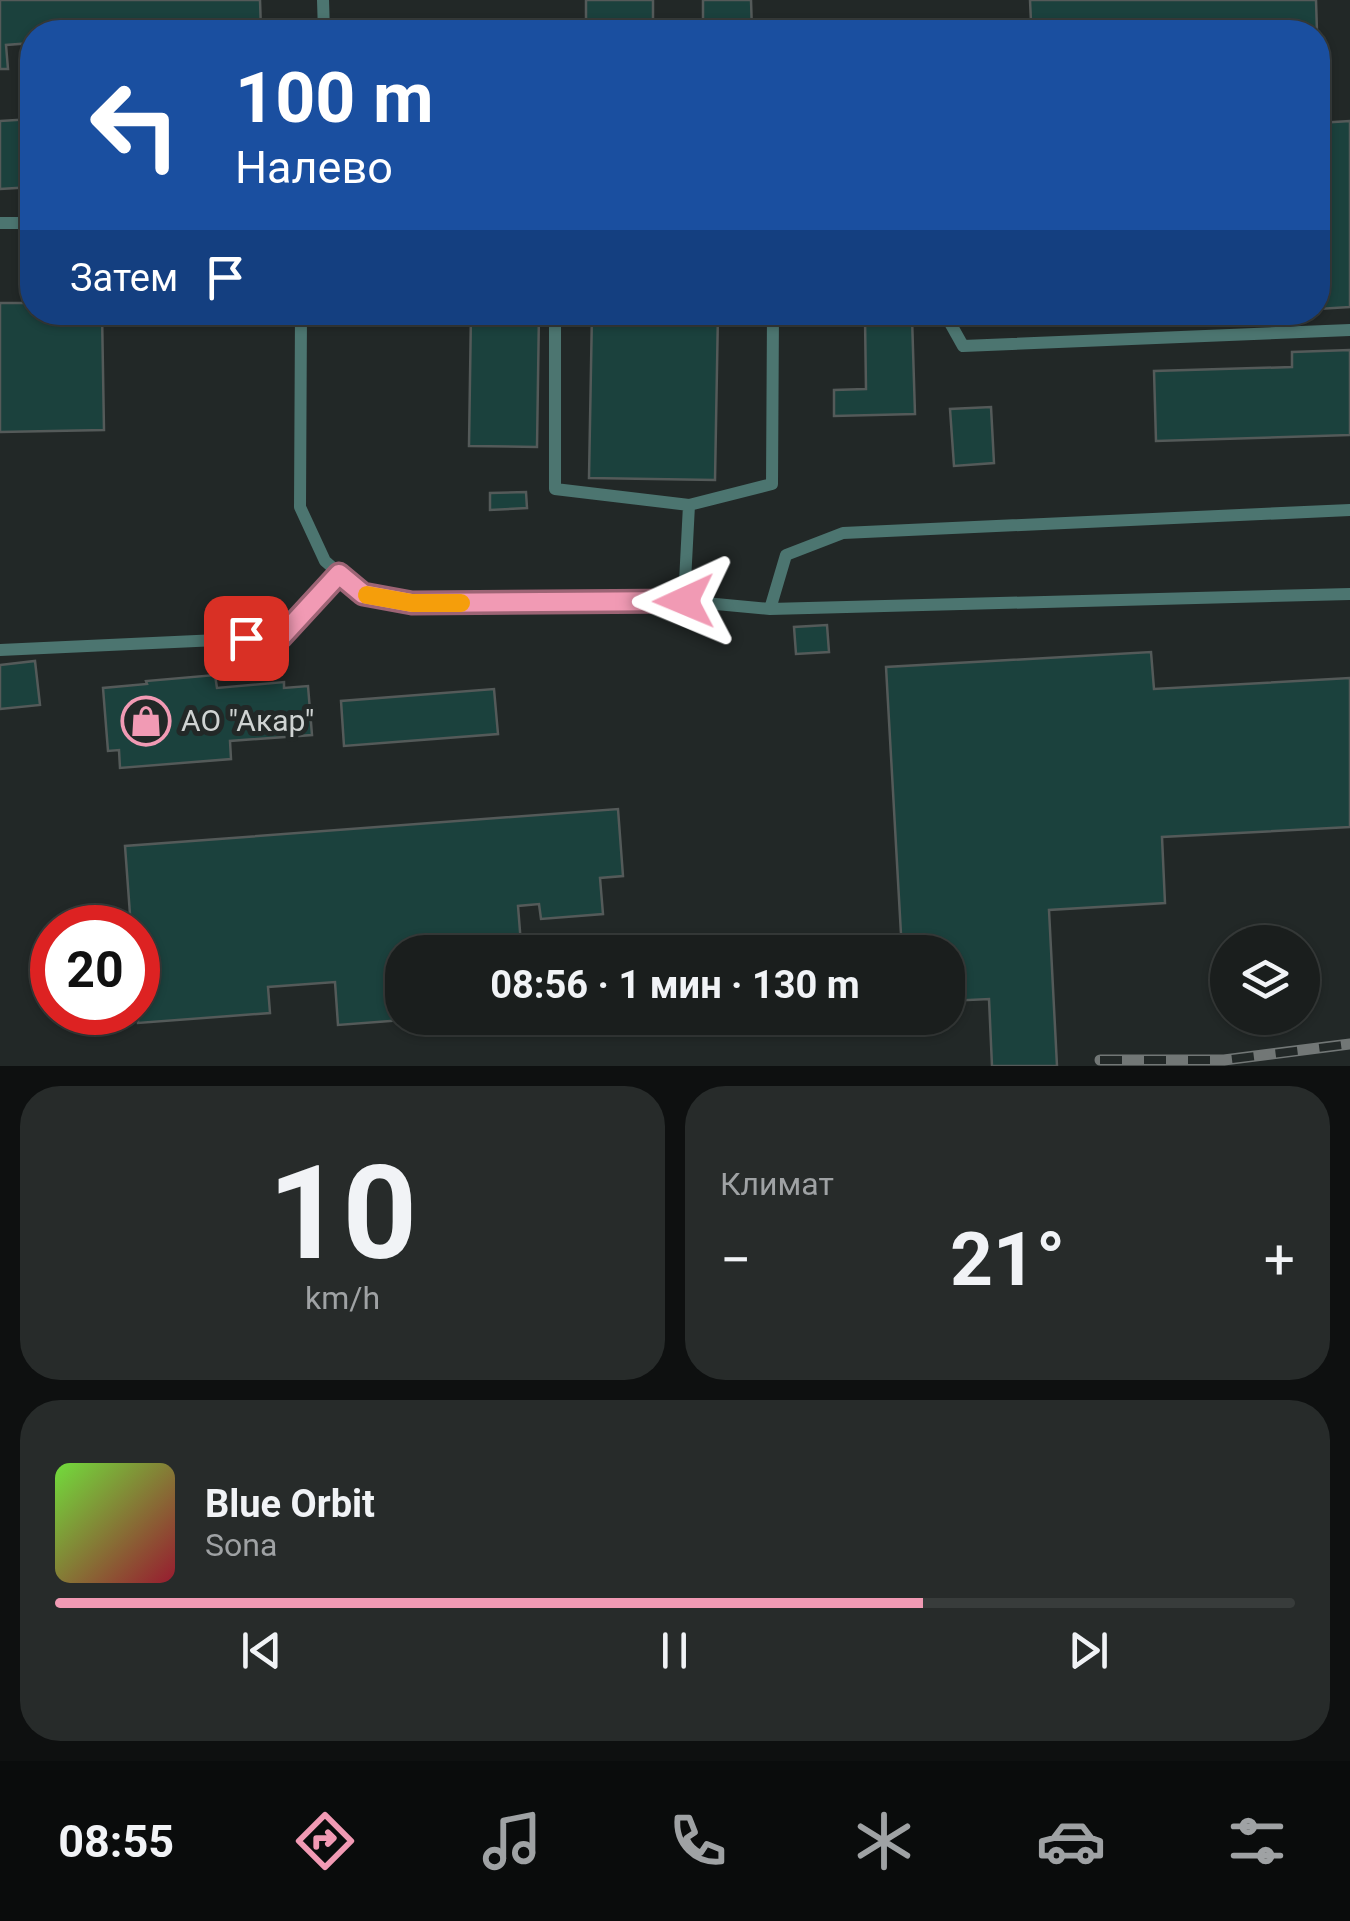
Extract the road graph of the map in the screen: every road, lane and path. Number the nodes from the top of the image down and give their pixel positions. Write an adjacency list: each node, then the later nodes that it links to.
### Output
1 (300, 325): 8 (lane)
2 (555, 325): 6 (lane)
3 (772, 325): 6 (lane)
4 (951, 325): 5 (lane)
5 (1350, 330)
6 (689, 506): 10 (lane)
7 (1350, 510): 11 (lane)
8 (339, 574): 10 (lane); 12 (lane)
9 (1350, 594): 11 (lane)
10 (684, 601): 11 (lane)
11 (770, 610)
12 (0, 650)

